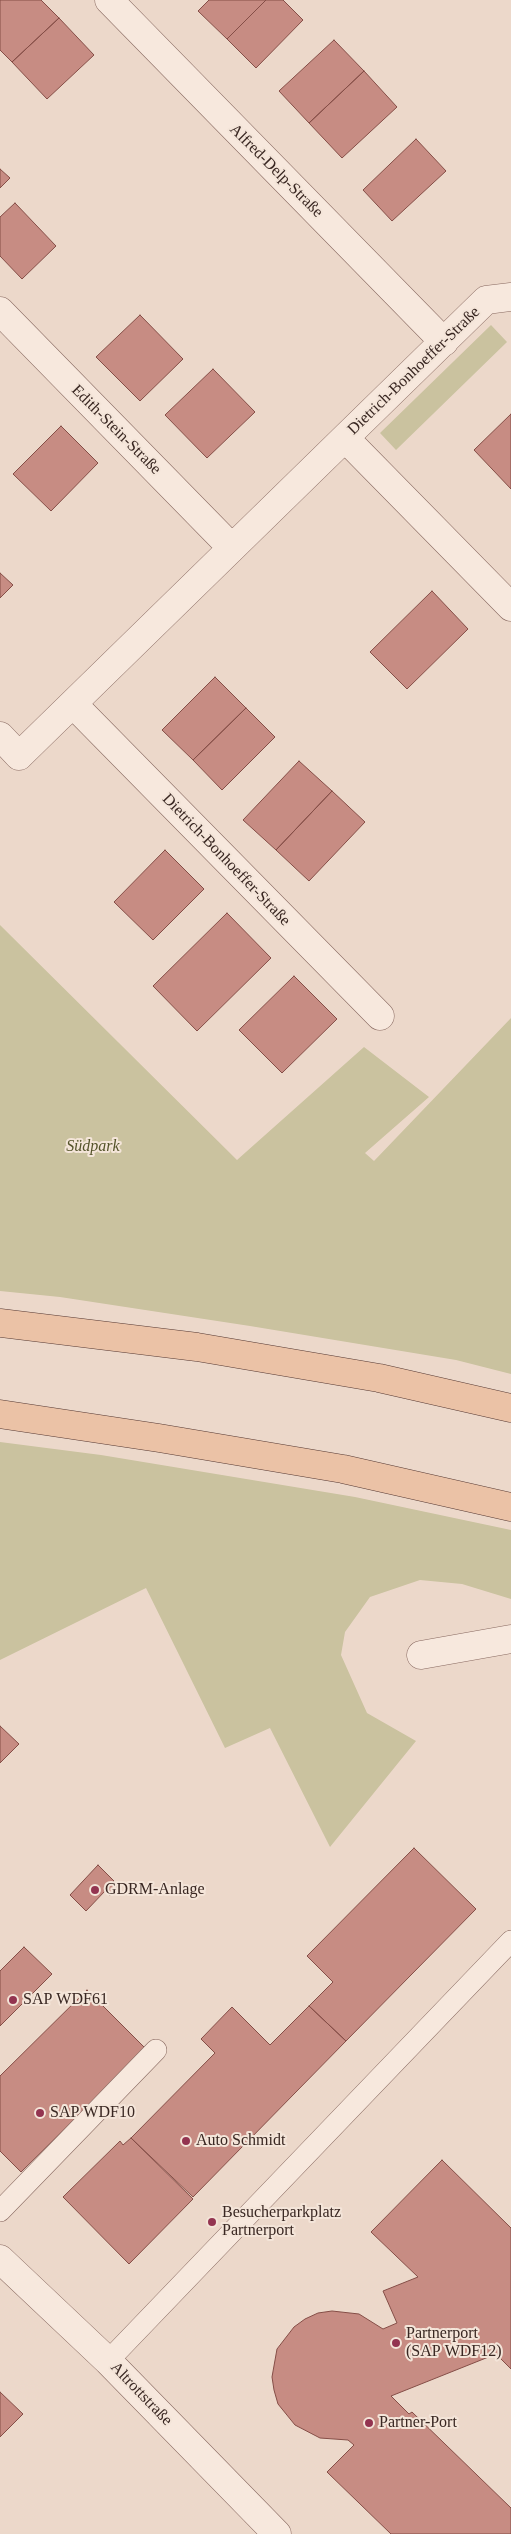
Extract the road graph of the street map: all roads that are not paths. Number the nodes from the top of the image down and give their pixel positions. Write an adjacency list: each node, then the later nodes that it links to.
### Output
1 (108, 0): 4 (street, Alfred-Delp-Straße)
2 (511, 297): 4 (street, Dietrich-Bonhoeffer-Straße)
3 (0, 311): 6 (street, Edith-Stein-Straße)
4 (444, 342): 5 (street, Dietrich-Bonhoeffer-Straße)
5 (345, 438): 6 (street, Dietrich-Bonhoeffer-Straße); 7 (street, Dietrich-Bonhoeffer-Straße)
6 (232, 548): 8 (street, Dietrich-Bonhoeffer-Straße)
7 (511, 607)
8 (73, 704): 9 (street, Dietrich-Bonhoeffer-Straße); 10 (street, Dietrich-Bonhoeffer-Straße)
9 (0, 736)
10 (380, 1016)
11 (0, 1323): 12 (main road)
12 (511, 1408)
13 (0, 1414): 14 (main road)
14 (511, 1507)
15 (511, 1638): 16 (street)
16 (421, 1655)
17 (511, 1941): 21 (lane)
18 (156, 2050): 19 (lane)
19 (0, 2211)
20 (0, 2259): 21 (street, Altrottstraße)
21 (108, 2361): 22 (street, Altrottstraße)
22 (277, 2534)

